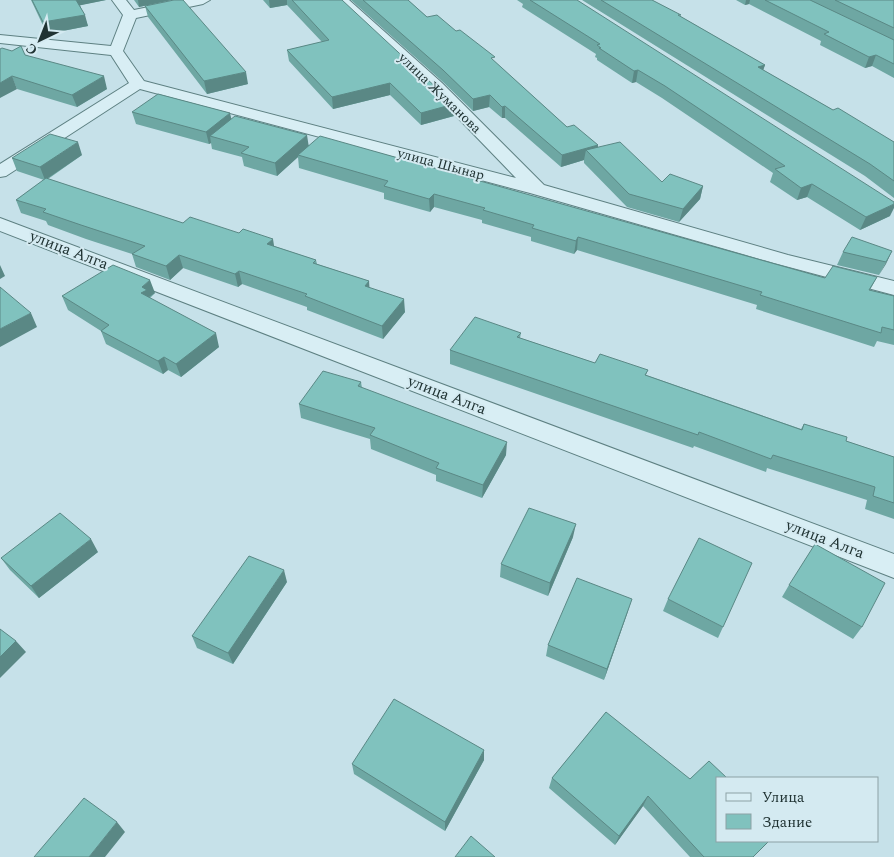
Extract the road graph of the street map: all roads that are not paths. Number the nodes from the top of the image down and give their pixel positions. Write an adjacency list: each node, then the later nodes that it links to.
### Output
1 (119, 0): 4 (street)
2 (204, 0): 4 (street)
3 (341, 0): 9 (street, улица Жуманова)
4 (130, 15): 6 (street)
5 (0, 39): 6 (street)
6 (116, 51): 7 (street)
7 (138, 84): 8 (street); 9 (street, улица Шынар)
8 (0, 172)
9 (537, 189): 11 (street, улица Шынар)
10 (0, 224): 12 (street, улица Алга)
11 (894, 288)
12 (894, 566)

